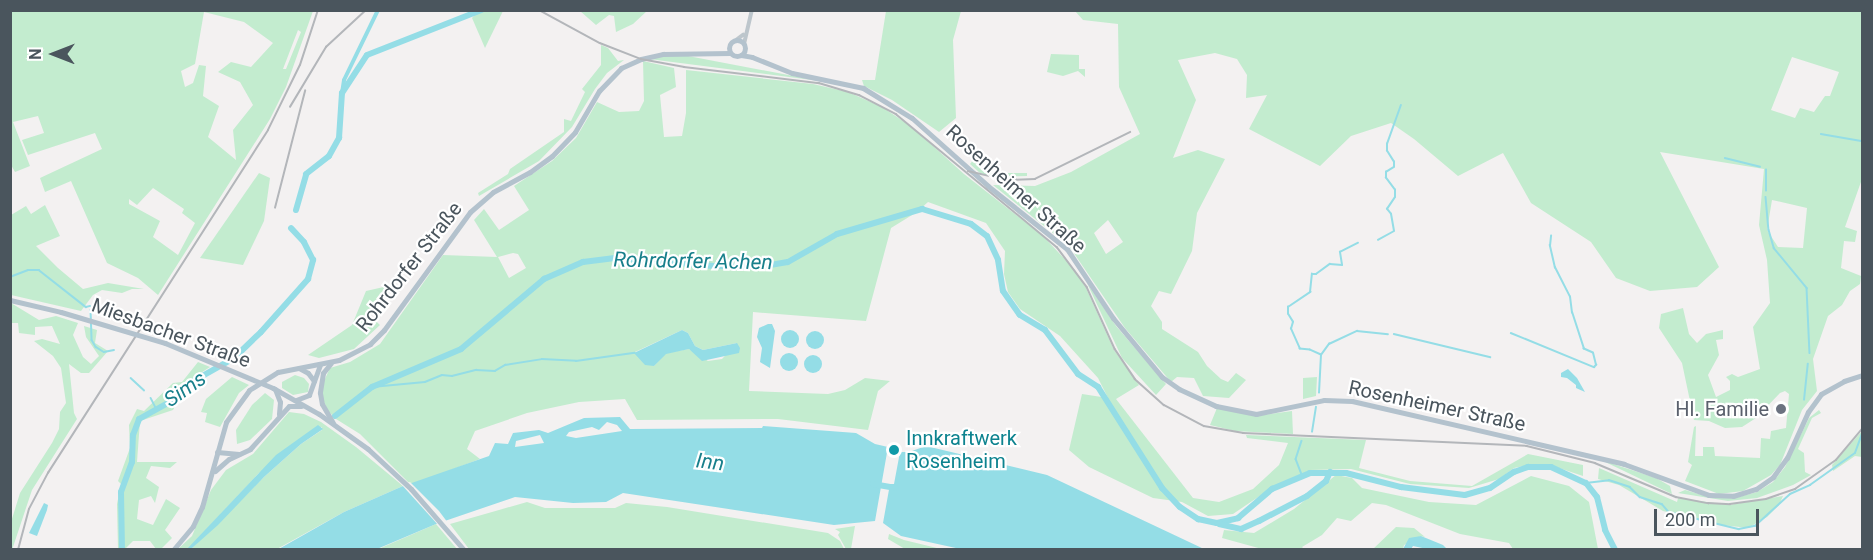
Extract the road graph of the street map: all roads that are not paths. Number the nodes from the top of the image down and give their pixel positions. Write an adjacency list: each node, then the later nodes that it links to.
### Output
1 (752, 10): 2 (street)
2 (744, 34): 3 (street); 4 (street)
3 (736, 40): 4 (main road); 5 (main road)
4 (744, 47): 6 (main road); 7 (main road, Rosenheimer Straße)
5 (729, 50): 6 (main road, Rosenheimer Straße); 9 (main road, Rohrdorfer Straße)
6 (741, 55): 7 (main road, Rosenheimer Straße)
7 (752, 57): 13 (main road, Rosenheimer Straße)
8 (10, 300): 15 (main road, Miesbacher Straße, bridge)
9 (332, 362): 10 (main road, Rohrdorfer Straße); 12 (main road)
10 (321, 364): 11 (main road, Rohrdorfer Straße); 12 (main road); 14 (main road)
11 (298, 367): 14 (main road); 20 (main road, Rohrdorfer Straße)
12 (323, 373): 19 (main road)
13 (1863, 375)
14 (314, 382): 16 (main road)
15 (274, 389): 16 (main road, Miesbacher Straße); 18 (main road)
16 (296, 400): 17 (main road, Miesbacher Straße)
17 (319, 414): 18 (main road); 19 (main road, Miesbacher Straße)
18 (277, 419): 21 (main road)
19 (334, 424): 25 (main road, Miesbacher Straße)
20 (217, 452): 21 (main road); 22 (main road); 23 (main road, Rohrdorfer Straße)
21 (241, 454): 22 (main road)
22 (229, 459): 23 (main road)
23 (213, 473): 24 (main road, Rohrdorfer Straße)
24 (173, 549)
25 (464, 549)

